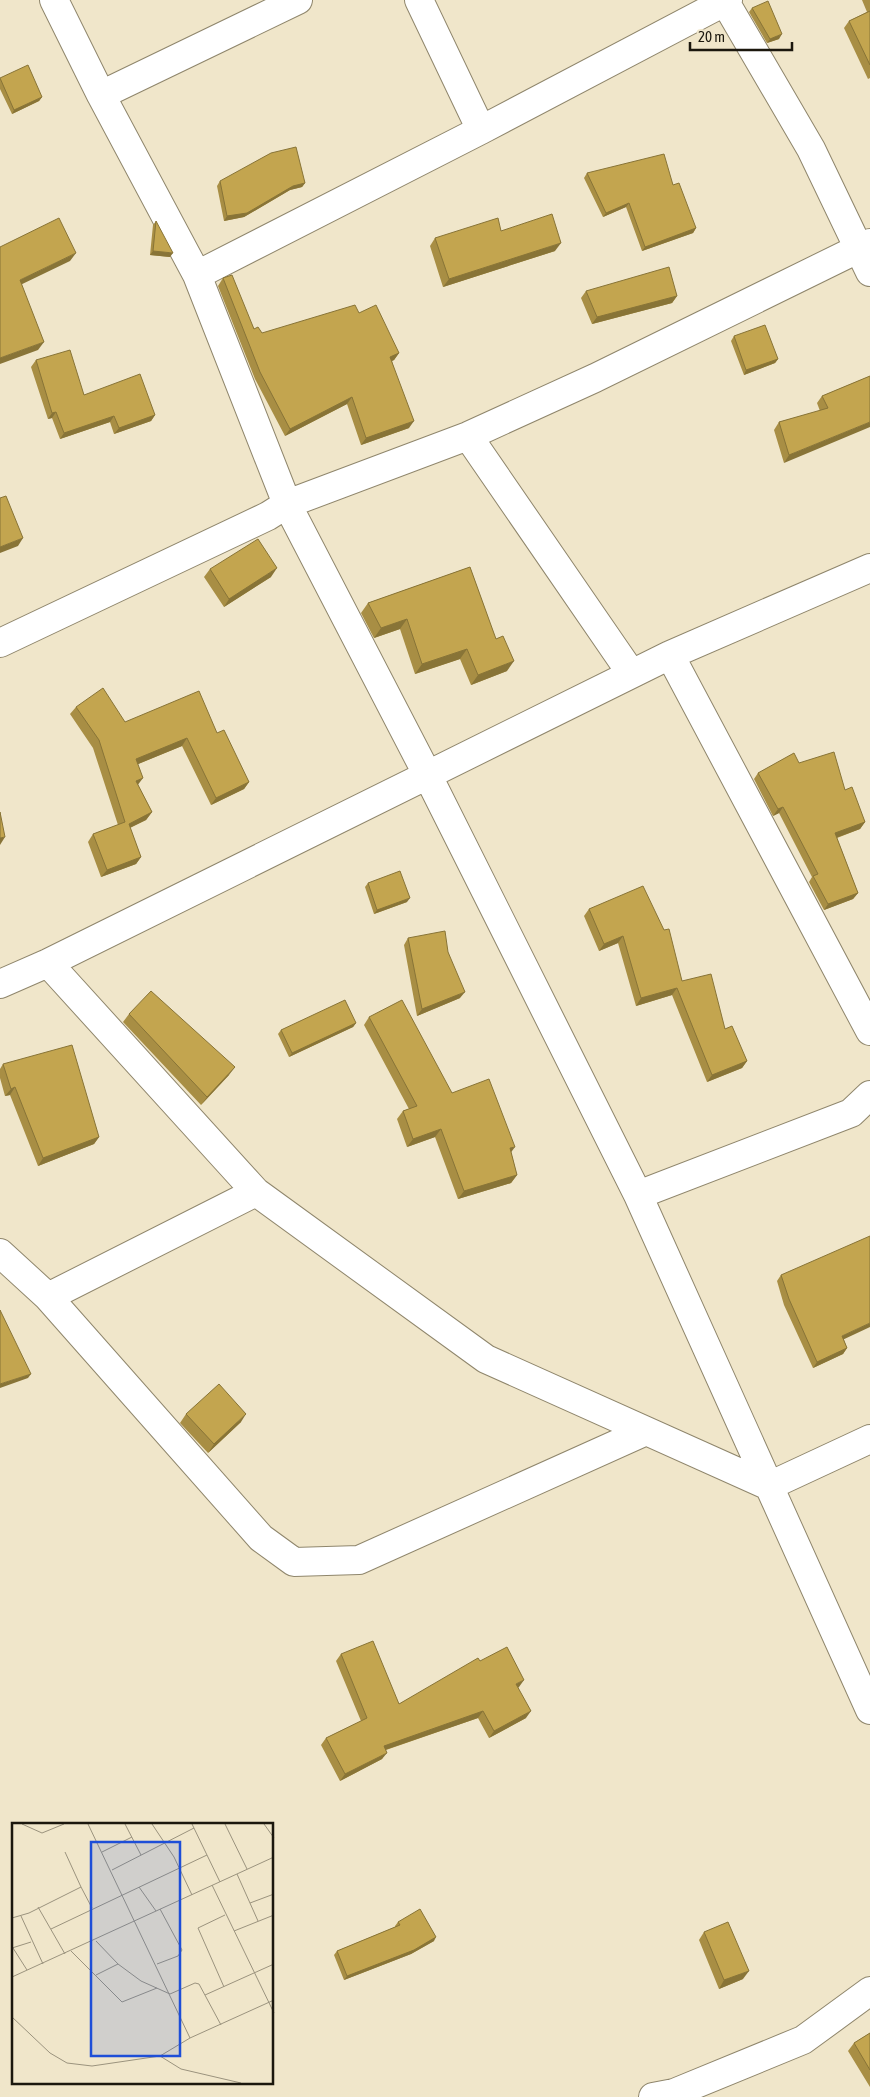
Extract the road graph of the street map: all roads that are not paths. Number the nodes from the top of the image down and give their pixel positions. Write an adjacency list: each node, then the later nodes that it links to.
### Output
1 (54, 0): 5 (street)
2 (298, 0): 5 (street)
3 (419, 0): 6 (street)
4 (726, 0): 6 (street); 7 (street)
5 (101, 95): 8 (street)
6 (481, 130): 8 (street)
7 (866, 255): 9 (street)
8 (197, 274): 10 (street)
9 (468, 436): 10 (street); 14 (street)
10 (287, 504): 12 (street); 15 (street)
11 (870, 568): 13 (street)
12 (0, 641)
13 (670, 655): 14 (street); 18 (street)
14 (632, 674): 15 (street)
15 (427, 774): 16 (street); 21 (street)
16 (48, 963): 17 (street); 20 (street)
17 (0, 984)
18 (870, 1031)
19 (870, 1095): 21 (street)
20 (256, 1192): 23 (street); 24 (street)
21 (638, 1195): 26 (street)
22 (0, 1252): 23 (street)
23 (48, 1296): 24 (street)
24 (646, 1431): 26 (street)
25 (870, 1440): 26 (street)
26 (769, 1486): 27 (street)
27 (870, 1710)
28 (870, 1991): 29 (street)
29 (669, 2096)

